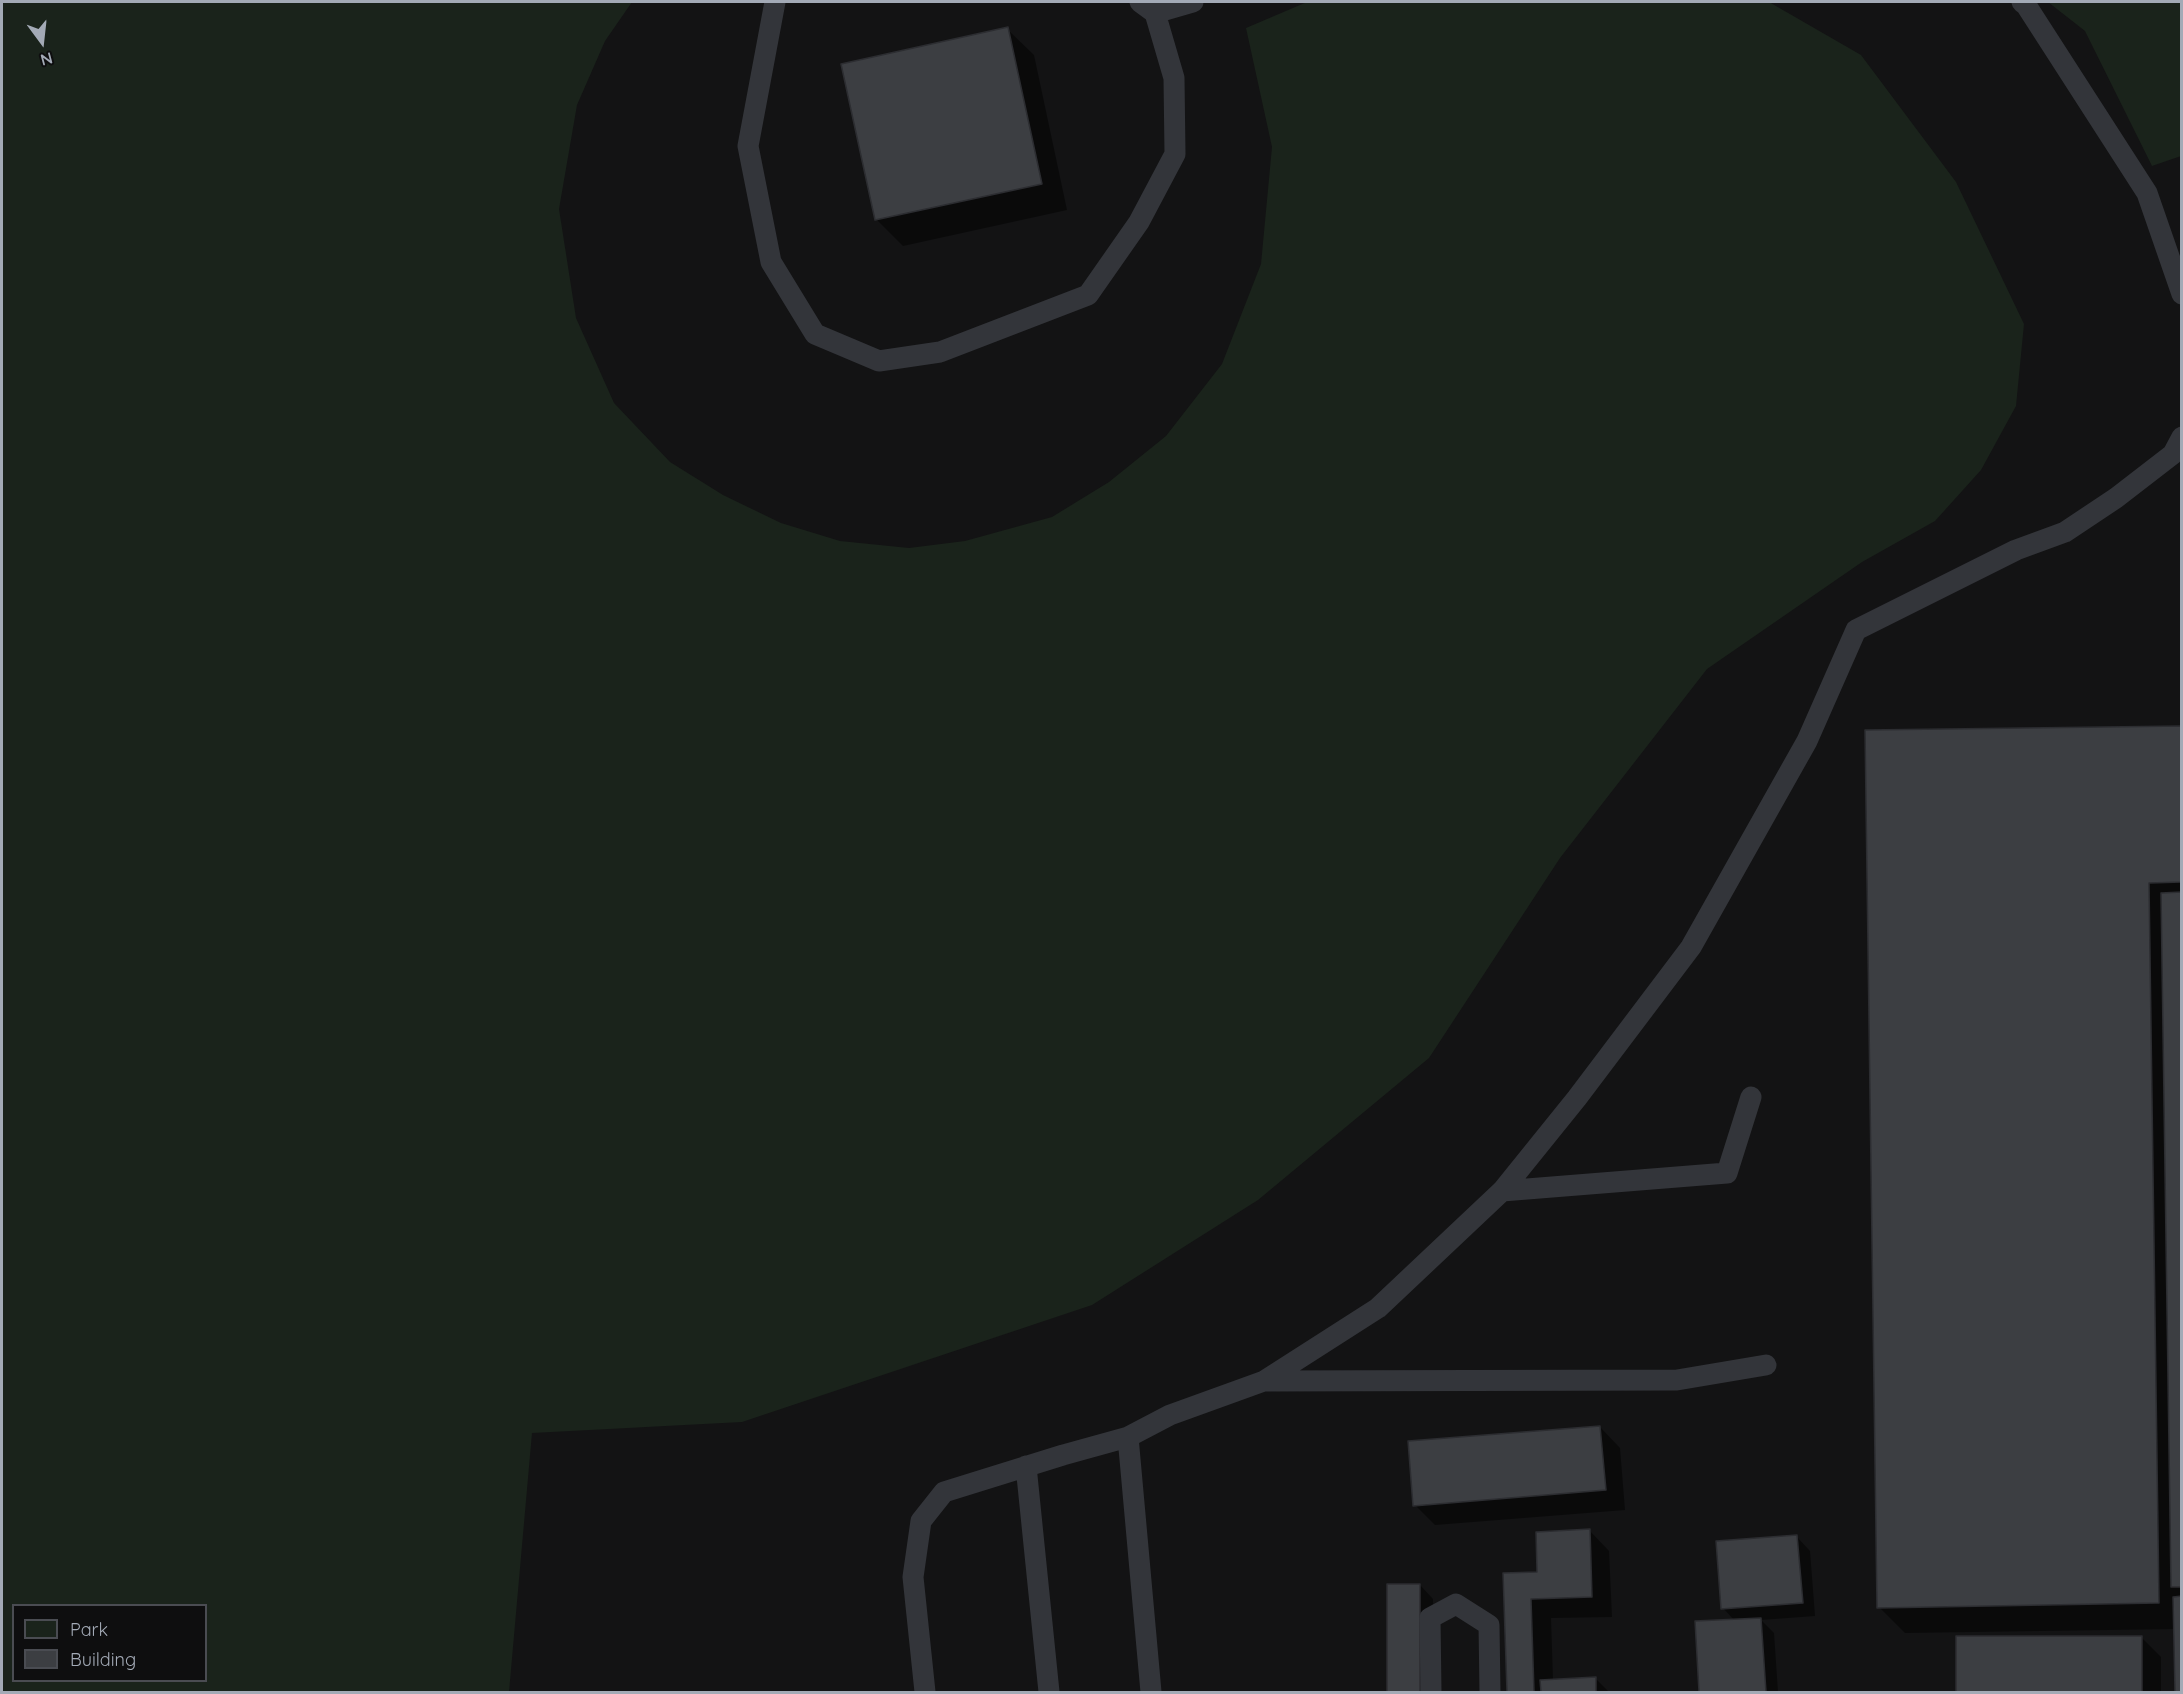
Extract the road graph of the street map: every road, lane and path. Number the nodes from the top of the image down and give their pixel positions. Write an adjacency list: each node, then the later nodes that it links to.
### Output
1 (775, 2): 4 (lane)
2 (1192, 2): 4 (lane)
3 (2022, 2): 5 (lane)
4 (1147, 7)
5 (2181, 294)
6 (2181, 437): 8 (lane)
7 (1751, 1097): 8 (lane)
8 (1502, 1191): 10 (lane)
9 (1766, 1365): 10 (lane)
10 (1264, 1381): 11 (lane)
11 (1128, 1437): 12 (lane); 15 (lane)
12 (1026, 1466): 13 (lane); 14 (lane)
13 (926, 1692)
14 (1049, 1692)
15 (1150, 1692)
16 (1431, 1692): 17 (lane)
17 (1490, 1692)

